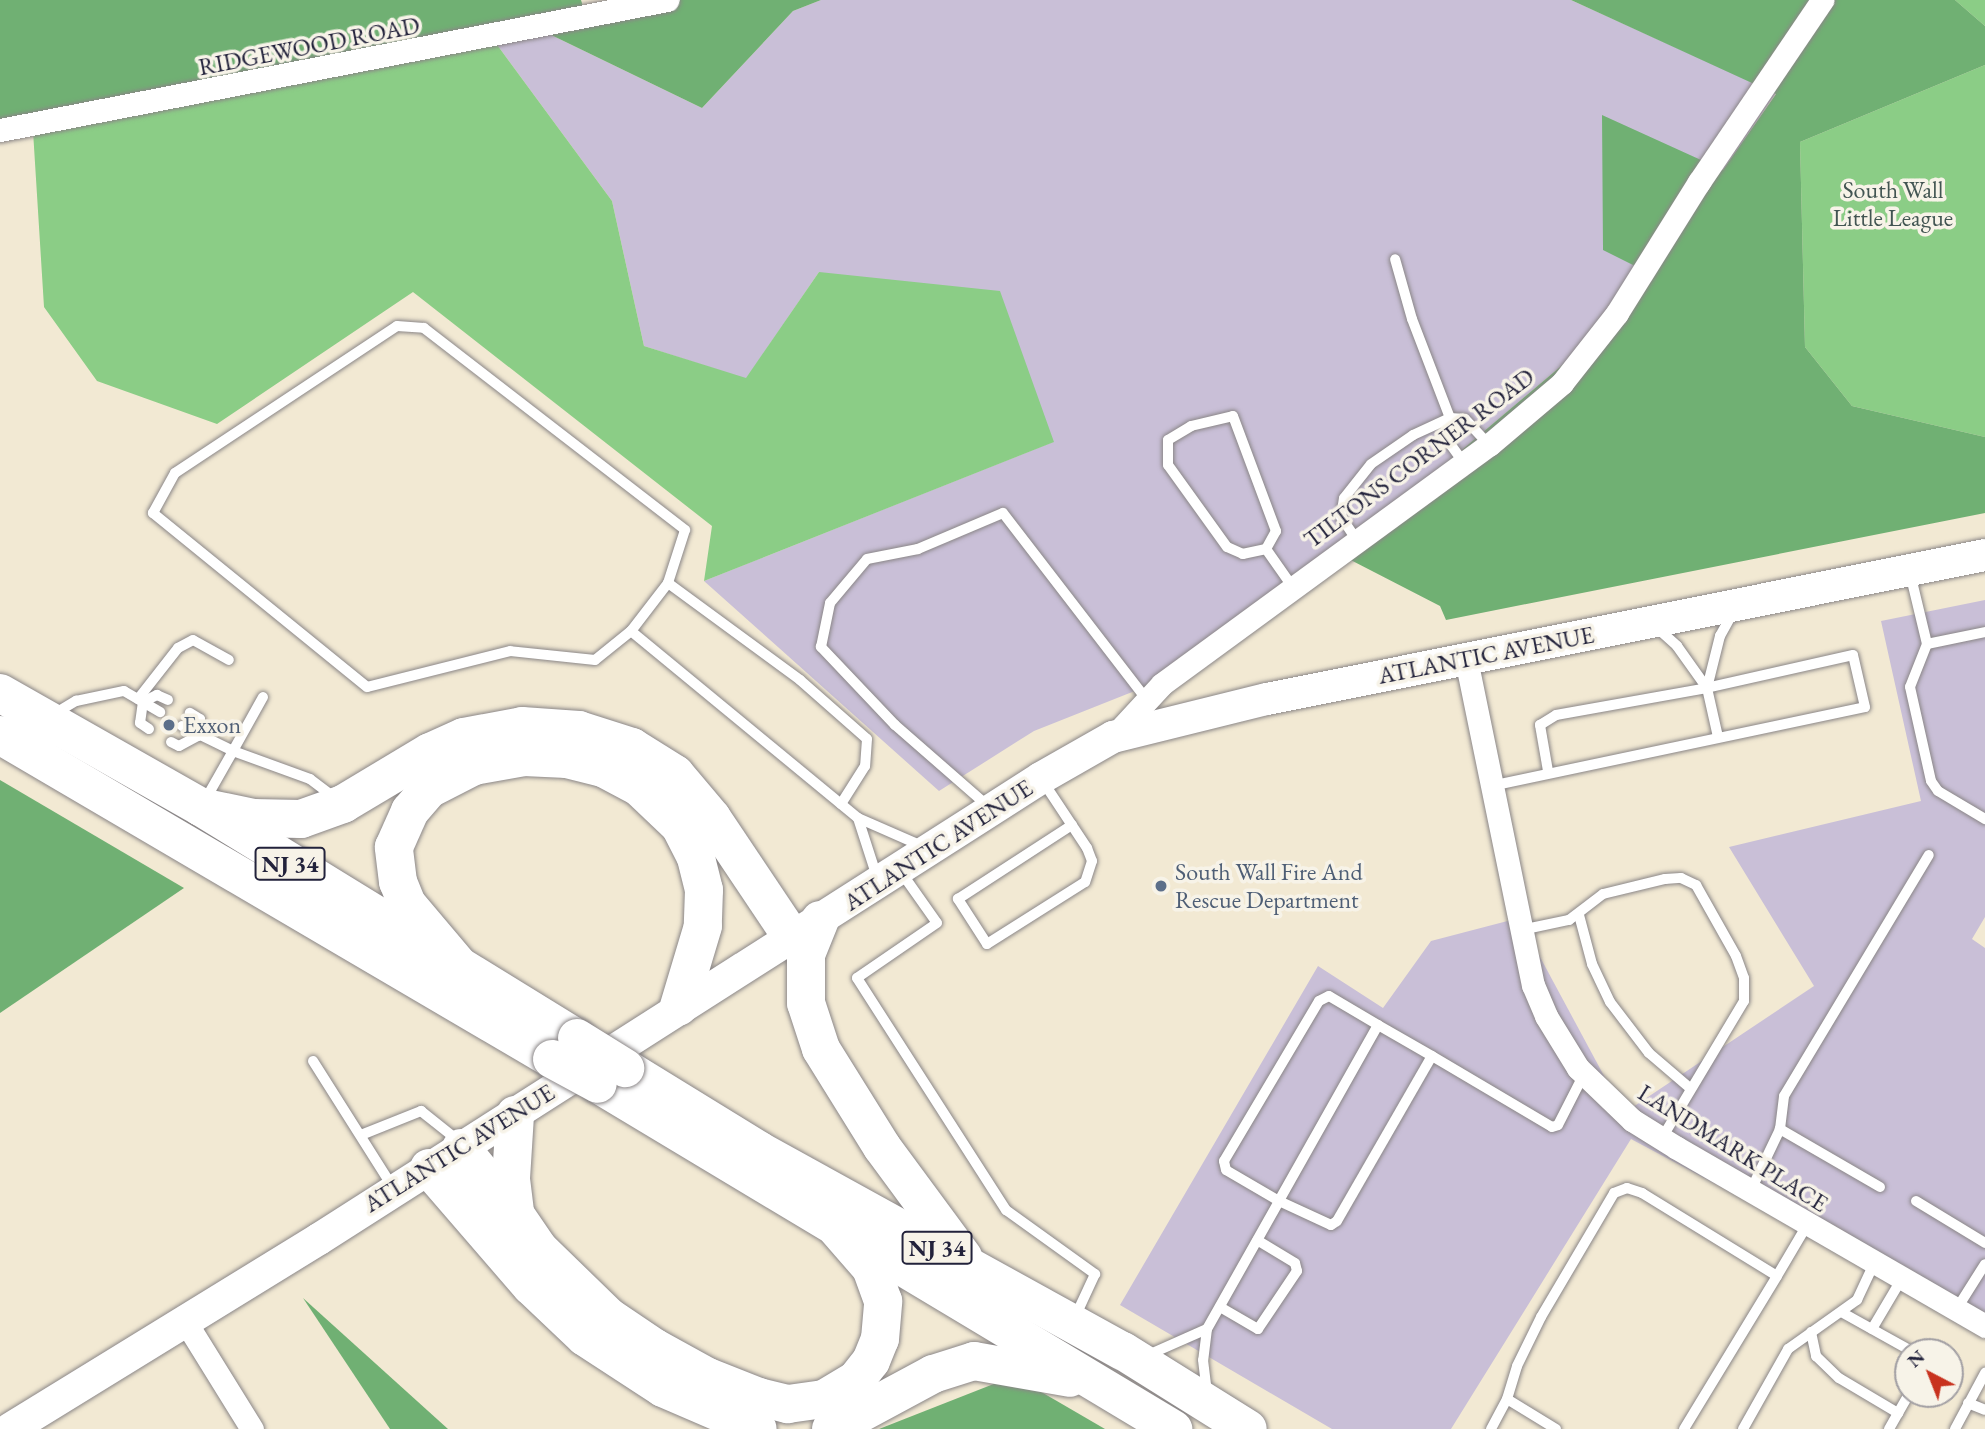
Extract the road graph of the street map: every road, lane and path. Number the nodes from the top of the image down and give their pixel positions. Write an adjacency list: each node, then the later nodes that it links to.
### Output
1 (667, 0): 3 (street, RIDGEWOOD ROAD)
2 (1822, 0): 6 (street, TILTONS CORNER ROAD)
3 (0, 130)
4 (1395, 259): 5 (lane)
5 (1450, 418): 6 (lane); 7 (lane); 8 (lane)
6 (1489, 445): 7 (street, TILTONS CORNER ROAD)
7 (1464, 463): 8 (street, TILTONS CORNER ROAD)
8 (1356, 539): 13 (street, TILTONS CORNER ROAD)
9 (1266, 549): 9 (lane); 13 (lane)
10 (1985, 555): 11 (main road, ATLANTIC AVENUE)
11 (1910, 570): 14 (main road, ATLANTIC AVENUE); 18 (lane)
12 (668, 583): 16 (lane); 16 (lane); 42 (lane)
13 (1292, 586): 25 (street, TILTONS CORNER ROAD)
14 (1738, 604): 15 (main road, ATLANTIC AVENUE); 21 (lane)
15 (1651, 622): 19 (main road, ATLANTIC AVENUE); 21 (lane)
16 (631, 631): 42 (lane)
17 (1985, 632): 18 (lane)
18 (1927, 644): 46 (lane)
19 (1466, 659): 34 (main road, ATLANTIC AVENUE); 40 (street, LANDMARK PLACE)
20 (229, 660): 26 (lane)
21 (1707, 688): 35 (lane); 35 (lane); 38 (lane)
22 (0, 693): 29 (highway, NJ 34)
23 (263, 697): 37 (lane)
24 (168, 700): 26 (lane)
25 (1147, 700): 34 (street, TILTONS CORNER ROAD); 44 (lane)
26 (140, 701): 27 (lane); 29 (lane); 31 (lane)
27 (160, 712)
28 (190, 713): 33 (lane)
29 (44, 719): 43 (highway, NJ 34)
30 (182, 726): 33 (lane)
31 (149, 729)
32 (0, 735): 57 (highway, NJ 34)
33 (198, 736): 36 (lane); 37 (lane)
34 (1114, 737): 39 (main road, ATLANTIC AVENUE)
35 (1718, 737): 38 (lane)
36 (171, 742)
37 (233, 751): 41 (lane); 43 (lane)
38 (1549, 771): 40 (lane)
39 (1041, 778): 44 (main road, ATLANTIC AVENUE); 47 (lane)
40 (1490, 786): 53 (street, LANDMARK PLACE)
41 (343, 804): 43 (highway); 52 (highway)
42 (841, 804): 45 (lane)
43 (201, 807): 54 (highway, NJ 34)
44 (992, 809): 48 (main road, ATLANTIC AVENUE)
45 (858, 818): 48 (lane); 50 (lane)
46 (1985, 819)
47 (1072, 825): 47 (lane)
48 (930, 850): 50 (main road, ATLANTIC AVENUE)
49 (1929, 855): 64 (lane)
50 (889, 876): 52 (main road, ATLANTIC AVENUE); 87 (lane)
51 (1578, 915): 53 (lane); 62 (lane); 62 (lane)
52 (805, 928): 55 (main road, ATLANTIC AVENUE); 80 (highway)
53 (1519, 930): 60 (street, LANDMARK PLACE)
54 (461, 968): 55 (highway); 57 (highway, NJ 34)
55 (679, 1006): 63 (main road, ATLANTIC AVENUE)
56 (1378, 1025): 58 (lane); 71 (lane); 71 (lane)
57 (565, 1048): 61 (highway, NJ 34, bridge)
58 (1432, 1056): 60 (lane); 71 (lane)
59 (313, 1061): 65 (lane)
60 (1584, 1074): 66 (street, LANDMARK PLACE)
61 (612, 1076): 75 (highway, NJ 34); 80 (highway, NJ 34)
62 (1691, 1089): 66 (lane)
63 (515, 1115): 67 (main road, ATLANTIC AVENUE); 73 (highway)
64 (1780, 1129): 68 (lane); 70 (lane)
65 (361, 1135): 67 (lane); 69 (lane)
66 (1662, 1138): 70 (street, LANDMARK PLACE)
67 (452, 1154): 69 (main road, ATLANTIC AVENUE); 73 (highway); 105 (highway)
68 (1880, 1187)
69 (394, 1189): 86 (main road, ATLANTIC AVENUE)
70 (1750, 1192): 74 (street, LANDMARK PLACE)
71 (1279, 1201): 76 (lane)
72 (1916, 1201): 77 (lane)
73 (515, 1214): 75 (highway)
74 (1807, 1225): 79 (street, LANDMARK PLACE); 81 (lane)
75 (837, 1229): 95 (highway, NJ 34)
76 (1257, 1240): 83 (lane); 83 (lane)
77 (1985, 1243)
78 (1985, 1264): 84 (lane)
79 (1873, 1265): 82 (street, LANDMARK PLACE); 85 (lane)
80 (971, 1267): 87 (highway, NJ 34)
81 (1777, 1276): 96 (lane); 110 (lane)
82 (1901, 1280): 84 (street, LANDMARK PLACE); 90 (lane)
83 (1220, 1307): 89 (lane)
84 (1956, 1310): 88 (street, LANDMARK PLACE)
85 (1843, 1313): 90 (lane); 91 (lane)
86 (185, 1321): 103 (main road, ATLANTIC AVENUE); 104 (street)
87 (1073, 1323): 93 (highway, NJ 34)
88 (1985, 1326)
89 (1207, 1329): 93 (lane); 98 (lane)
90 (1872, 1329): 92 (lane)
91 (1811, 1332): 101 (lane); 111 (lane)
92 (1894, 1341)
93 (1138, 1360): 98 (highway, NJ 34)
94 (1985, 1373): 97 (lane)
95 (1092, 1382): 106 (highway); 107 (highway, NJ 34)
96 (1507, 1399): 102 (lane); 109 (lane)
97 (1968, 1403): 100 (lane); 113 (lane)
98 (1209, 1405): 108 (highway, NJ 34)
99 (1901, 1408): 101 (lane)
100 (1985, 1410)
101 (1898, 1413): 112 (lane)
102 (1494, 1426)
103 (10, 1429)
104 (252, 1429)
105 (758, 1429)
106 (831, 1429)
107 (1173, 1429)
108 (1248, 1429)
109 (1556, 1429)
110 (1684, 1429)
111 (1742, 1429)
112 (1889, 1429)
113 (1955, 1429)

